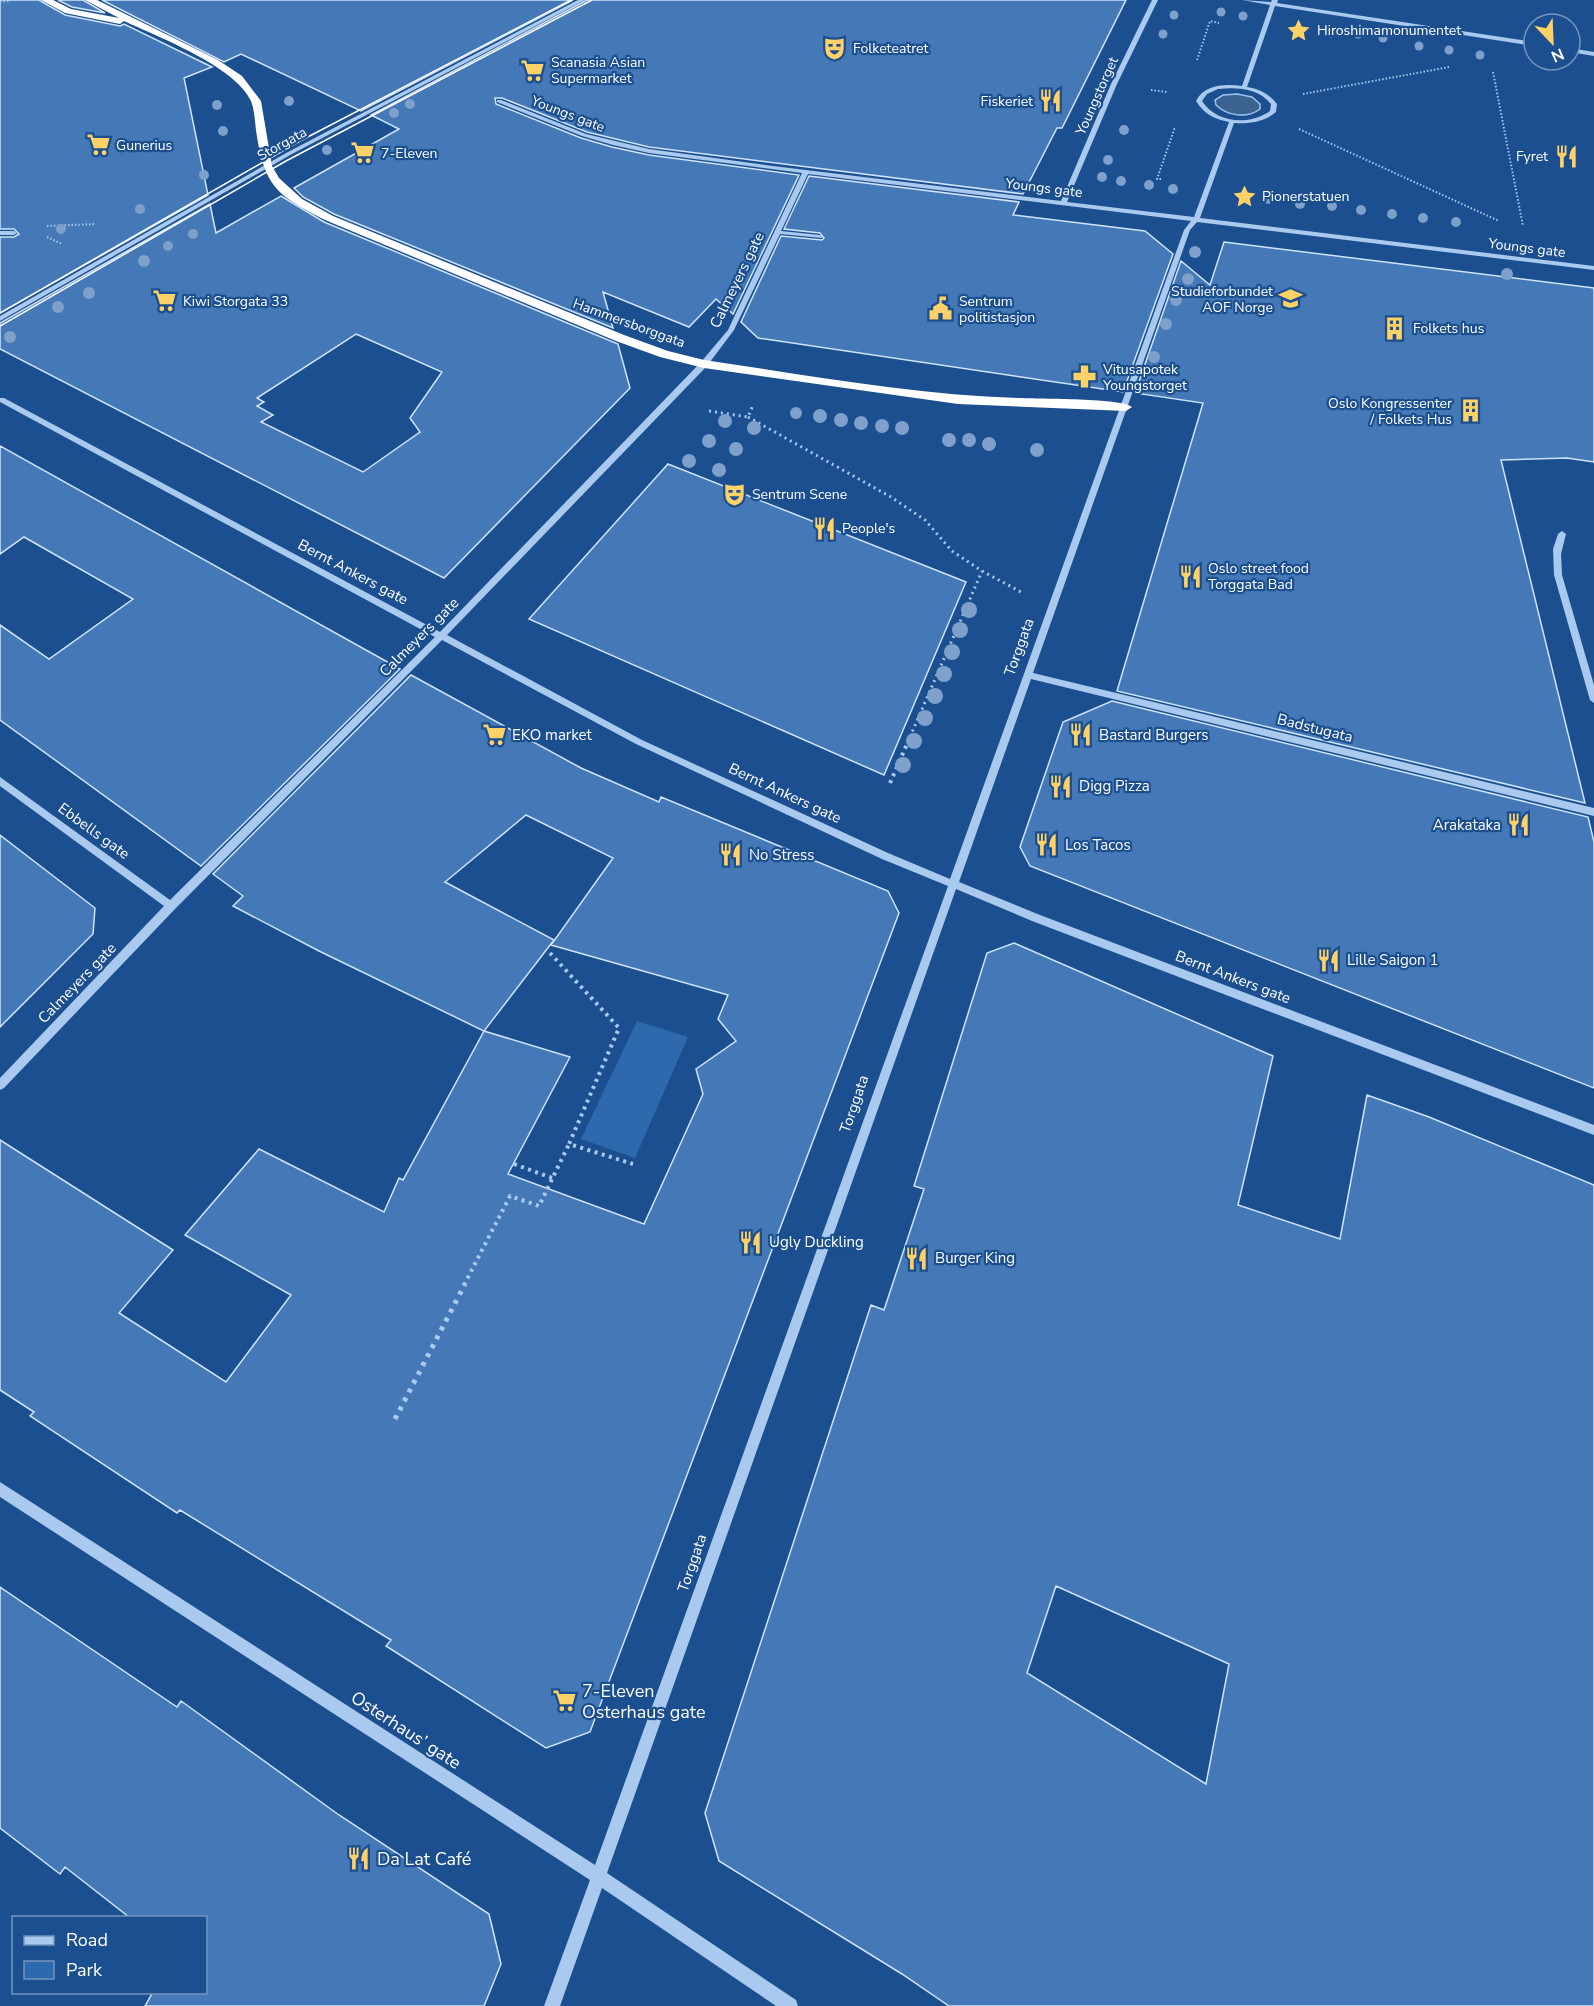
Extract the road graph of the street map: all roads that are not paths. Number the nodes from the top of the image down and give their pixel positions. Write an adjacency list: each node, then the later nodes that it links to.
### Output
1 (46, 0): 7 (highway)
2 (90, 0): 7 (highway)
3 (582, 0): 12 (street, Storgata)
4 (1155, 0): 14 (street, Youngstorget)
5 (1245, 0): 6 (street)
6 (1275, 2): 8 (street); 9 (street)
7 (137, 24): 12 (highway)
8 (1522, 42)
9 (1244, 88): 11 (street); 11 (street)
10 (499, 100): 13 (street, Youngs gate)
11 (1232, 120): 15 (street)
12 (267, 166): 21 (street, Storgata); 22 (highway, Hammersborggata)
13 (806, 172): 14 (street, Youngs gate); 16 (street, Calmeyers gate)
14 (1063, 202): 15 (street, Youngs gate)
15 (1197, 218): 20 (street, Youngs gate); 24 (street, Torggata)
16 (777, 232): 19 (street); 22 (street, Calmeyers gate)
17 (0, 233): 18 (street)
18 (14, 233)
19 (820, 237)
20 (1594, 268)
21 (0, 319)
22 (704, 364): 24 (highway, Hammersborggata); 26 (street, Calmeyers gate)
23 (1, 400): 26 (street, Bernt Ankers gate)
24 (1126, 407): 27 (street, Torggata)
25 (1562, 534): 28 (street)
26 (441, 635): 31 (street, Bernt Ankers gate); 32 (street, Calmeyers gate)
27 (1028, 675): 30 (street, Badstugata); 31 (street, Torggata)
28 (1594, 700)
29 (0, 781): 32 (street, Ebbells gate)
30 (1594, 812)
31 (954, 885): 34 (street, Bernt Ankers gate); 36 (street, Torggata)
32 (171, 906): 33 (street, Calmeyers gate)
33 (0, 1085)
34 (1594, 1131)
35 (0, 1489): 36 (street, Osterhaus’ gate)
36 (599, 1877): 37 (street, Torggata); 38 (street, Osterhaus’ gate)
37 (552, 2006)
38 (790, 2006)

